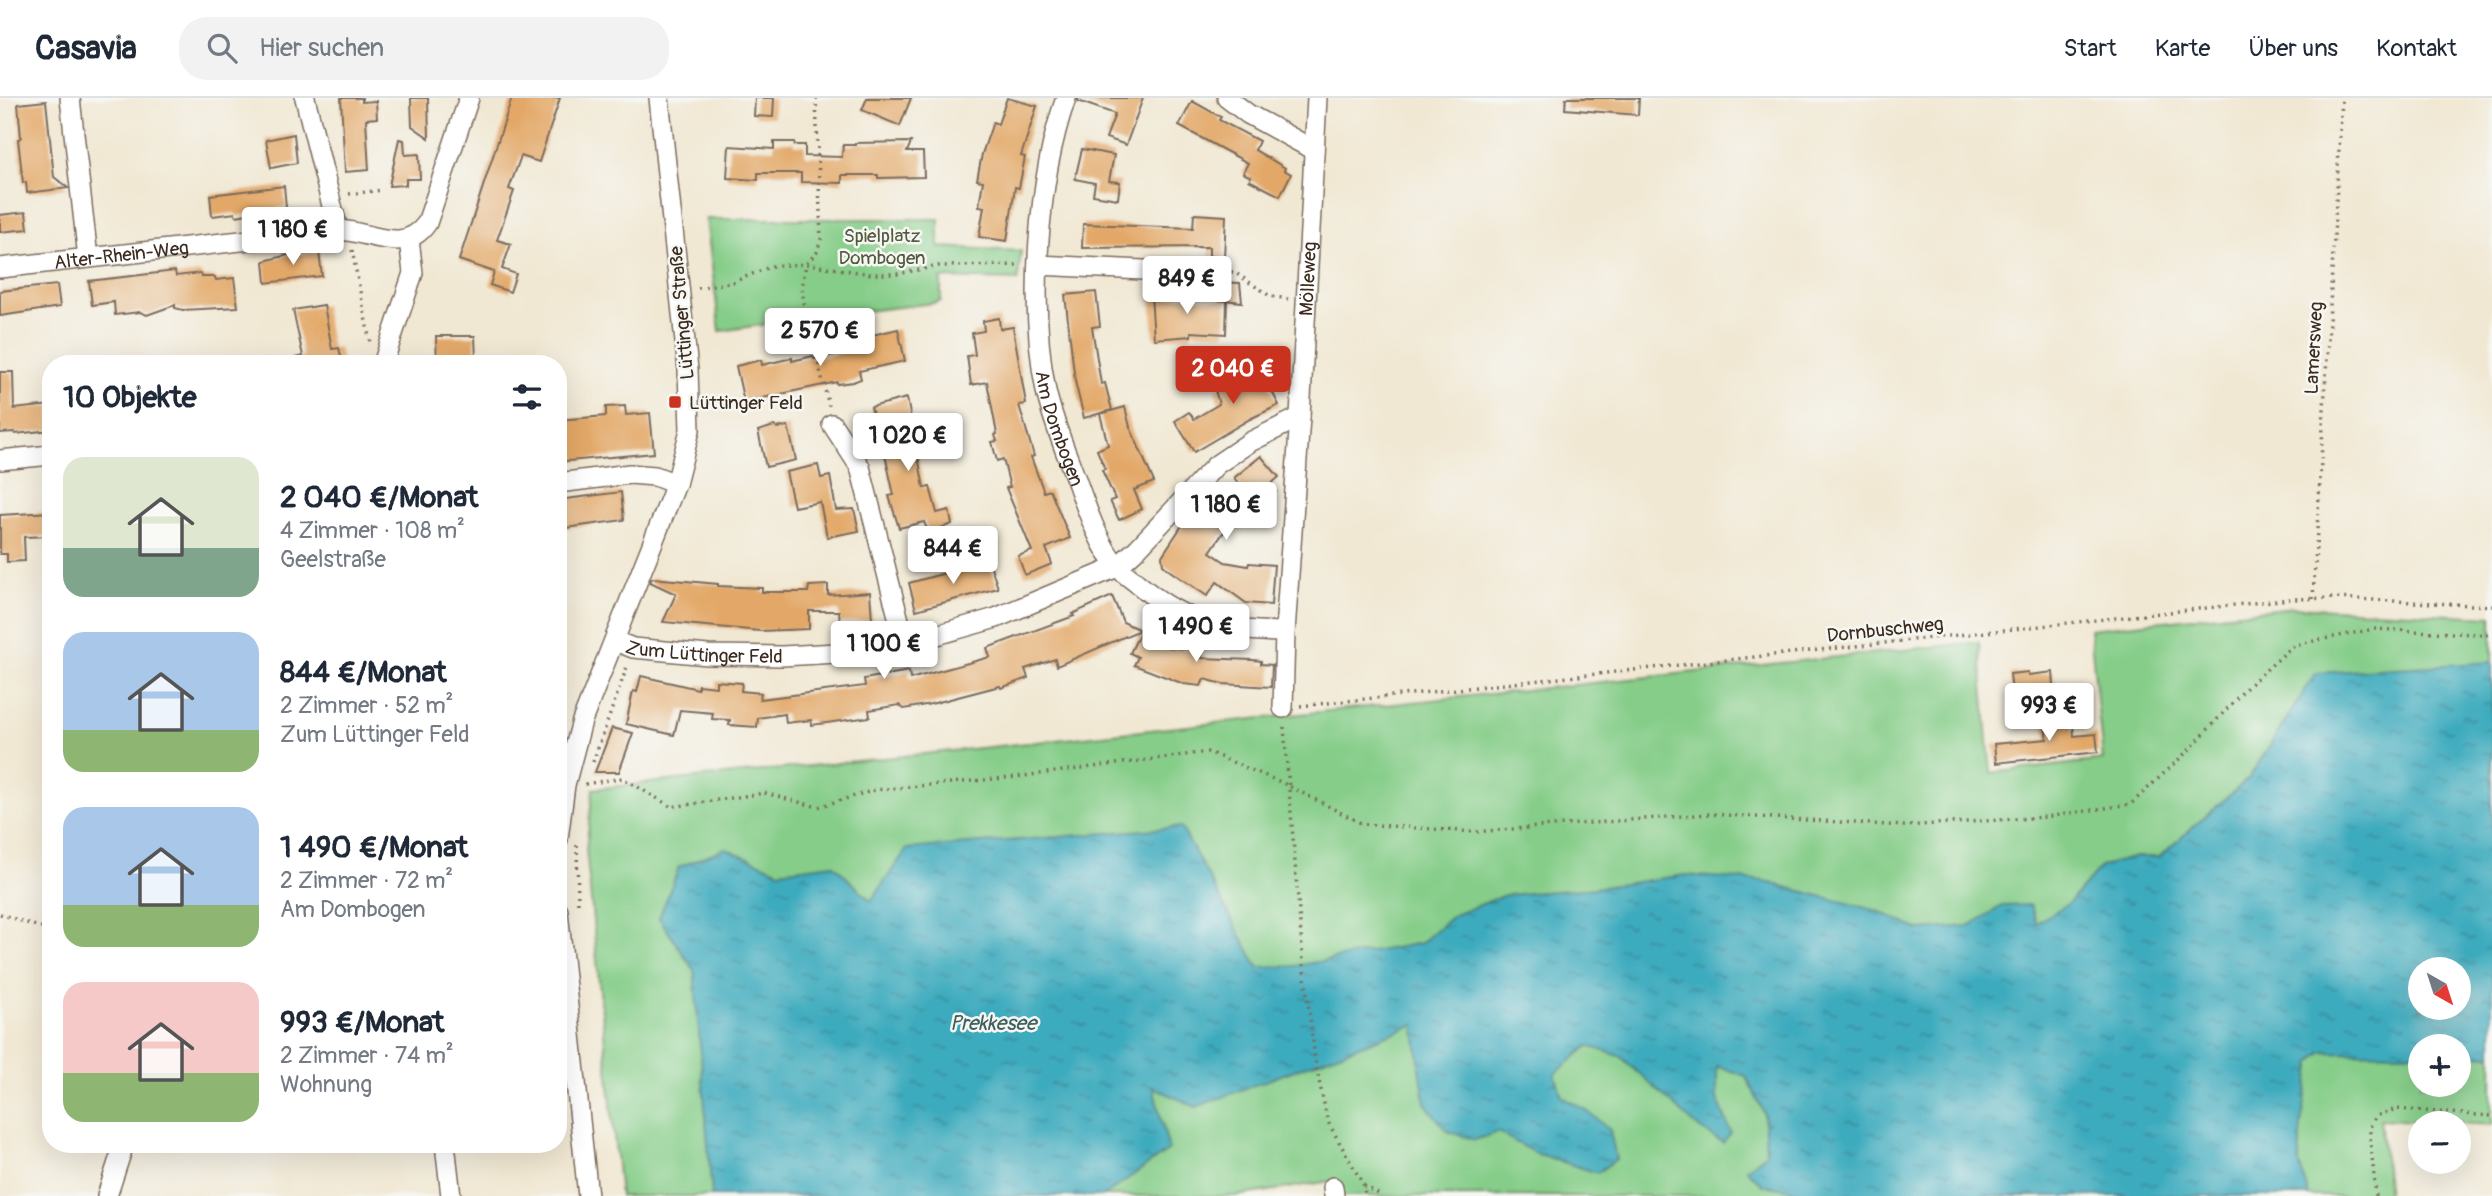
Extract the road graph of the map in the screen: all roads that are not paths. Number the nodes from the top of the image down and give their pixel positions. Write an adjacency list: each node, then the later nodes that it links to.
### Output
1 (70, 98): 11 (street)
2 (305, 98): 9 (street)
3 (469, 98): 10 (street)
4 (659, 98): 21 (street, Lüttinger Straße)
5 (1066, 98): 12 (street, Am Dombogen)
6 (1227, 98): 8 (street)
7 (1317, 98): 8 (street, Mölleweg)
8 (1314, 150): 16 (street, Mölleweg)
9 (344, 230): 10 (street, Alter-Rhein-Weg); 11 (street, Alter-Rhein-Weg)
10 (409, 239): 15 (street)
11 (88, 258): 13 (street, Alter-Rhein-Weg)
12 (1038, 265): 14 (street); 22 (street, Am Dombogen)
13 (0, 268)
14 (1173, 274)
15 (386, 355)
16 (1300, 417): 22 (street, Zum Lüttinger Feld); 23 (street, Mölleweg)
17 (832, 424): 25 (street)
18 (42, 456): 19 (street)
19 (0, 460)
20 (567, 482): 21 (street)
21 (676, 484): 24 (street, Lüttinger Straße)
22 (1117, 566): 23 (street, Am Dombogen); 25 (street, Zum Lüttinger Feld)
23 (1285, 632): 26 (street, Mölleweg)
24 (624, 644): 25 (street, Zum Lüttinger Feld); 27 (street, Lüttinger Straße)
25 (905, 644)
26 (1283, 708)
27 (567, 777)
28 (567, 822): 29 (street, Lüttinger Straße)
29 (568, 841)
30 (567, 996): 35 (street)
31 (121, 1153): 33 (street)
32 (446, 1153): 34 (street)
33 (107, 1196)
34 (451, 1196)
35 (588, 1196)

